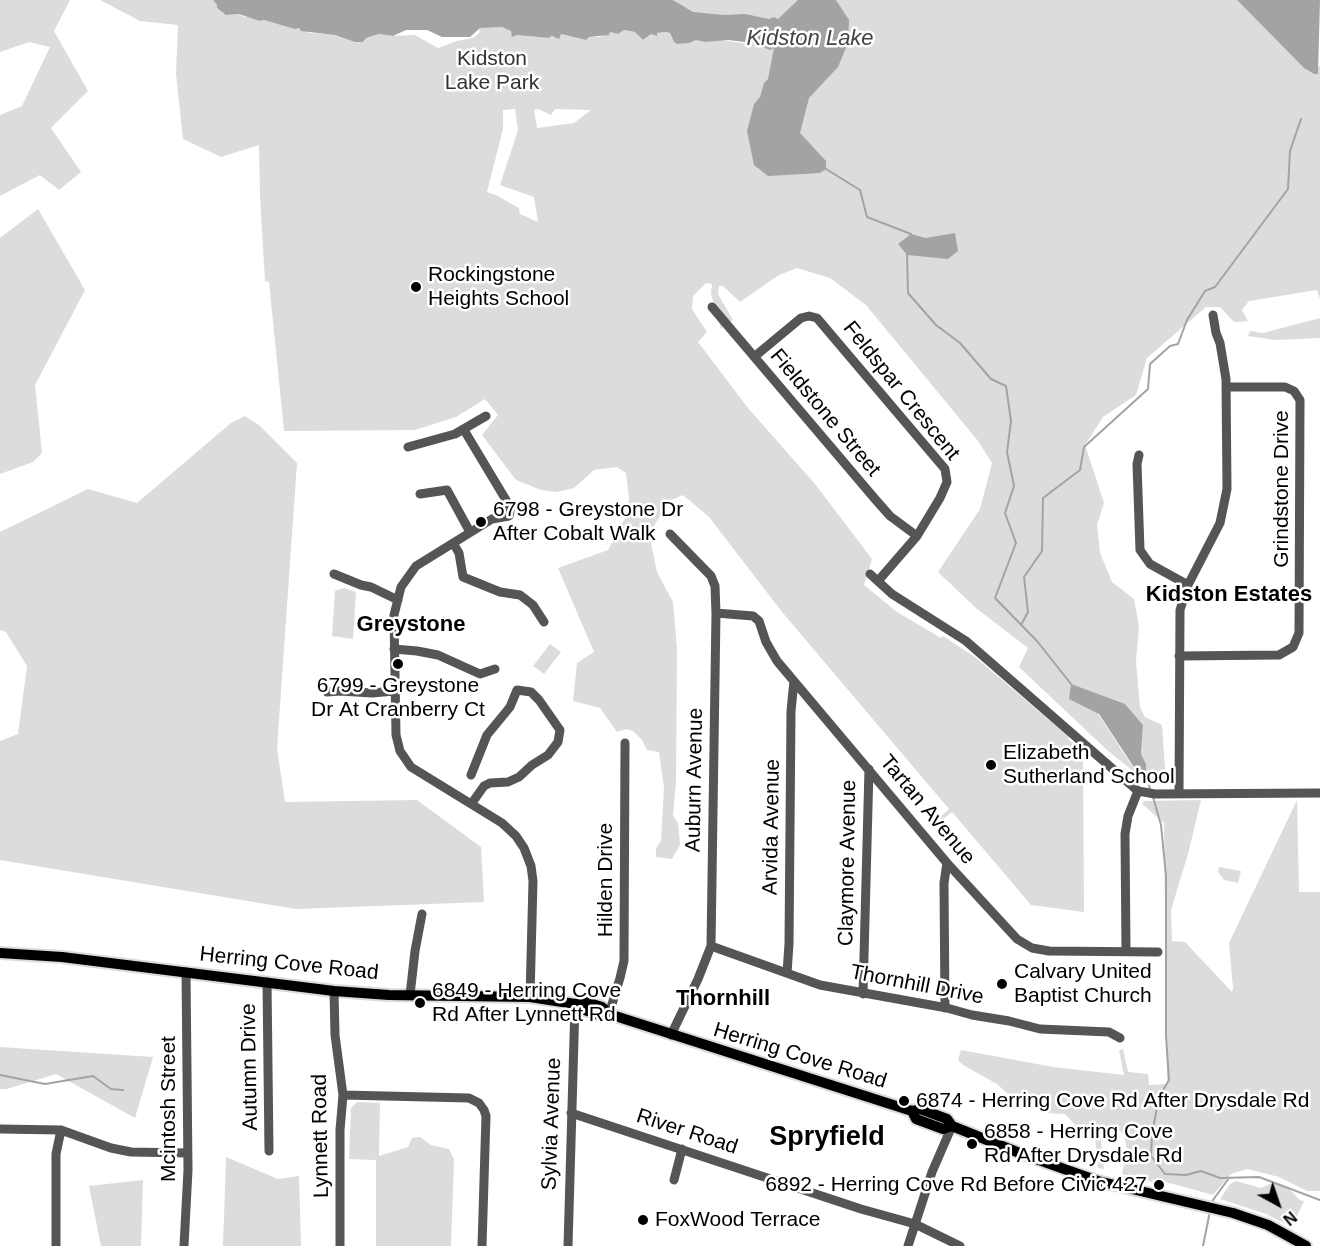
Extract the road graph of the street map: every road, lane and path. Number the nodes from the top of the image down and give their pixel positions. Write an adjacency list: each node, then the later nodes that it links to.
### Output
1 (712, 307): 3 (street, Fieldstone Street)
2 (1213, 315): 4 (street)
3 (754, 357): 12 (street, Fieldstone Street); 12 (street, Feldspar Crescent)
4 (1226, 387): 17 (street); 22 (street, Grindstone Drive)
5 (486, 416): 6 (street)
6 (464, 430): 7 (street); 10 (street)
7 (408, 447)
8 (1139, 455): 17 (street)
9 (420, 494): 10 (street)
10 (470, 532): 13 (street)
11 (670, 534): 19 (street, Auburn Avenue)
12 (917, 536): 16 (street, Feldspar Crescent)
13 (453, 543): 18 (street); 20 (street)
14 (334, 574): 18 (street)
15 (870, 574): 16 (street)
16 (878, 581): 30 (street)
17 (1188, 585): 22 (street)
18 (398, 600): 21 (street)
19 (716, 613): 24 (street, Tartan Avenue); 36 (street, Auburn Avenue)
20 (543, 622)
21 (394, 649): 23 (street); 25 (street)
22 (1179, 656): 32 (street)
23 (495, 669)
24 (794, 681): 28 (street, Tartan Avenue); 41 (street, Arvida Avenue)
25 (394, 691): 26 (street); 33 (street)
26 (327, 692)
27 (625, 743): 49 (street, Hilden Drive)
28 (869, 769): 34 (street, Tartan Avenue); 44 (street, Claymore Avenue)
29 (471, 775): 33 (street)
30 (1138, 790): 32 (street); 37 (street)
31 (1320, 793): 32 (street)
32 (1179, 794)
33 (472, 803): 46 (street)
34 (947, 863): 37 (street, Tartan Avenue); 48 (street)
35 (422, 914): 45 (street)
36 (711, 946): 41 (street, Thornhill Drive); 50 (street, Auburn Avenue)
37 (1126, 951): 38 (street, Tartan Avenue)
38 (1158, 952)
39 (0, 953): 40 (main road, Herring Cove Road)
40 (186, 972): 42 (main road, Herring Cove Road); 59 (street, Mcintosh Street)
41 (787, 973): 44 (street, Thornhill Drive)
42 (267, 982): 43 (main road, Herring Cove Road); 58 (street, Autumn Drive)
43 (334, 991): 45 (main road, Herring Cove Road); 52 (street, Lynnett Road)
44 (863, 993): 48 (street, Thornhill Drive)
45 (410, 995): 46 (main road, Herring Cove Road)
46 (530, 997): 47 (main road, Herring Cove Road)
47 (575, 1004): 49 (main road, Herring Cove Road); 53 (street, Sylvia Avenue)
48 (945, 1008): 51 (street, Thornhill Drive)
49 (609, 1014): 50 (main road, Herring Cove Road)
50 (671, 1035): 54 (main road, Herring Cove Road)
51 (1120, 1038)
52 (344, 1095): 64 (street, Lynnett Road); 65 (street)
53 (571, 1113): 57 (street, River Road); 66 (street, Sylvia Avenue)
54 (952, 1126): 61 (street); 69 (main road, Herring Cove Road)
55 (0, 1129): 56 (street)
56 (61, 1130): 59 (street); 62 (street)
57 (682, 1149): 60 (street); 61 (street, River Road)
58 (269, 1151)
59 (188, 1153): 63 (street, Mcintosh Street)
60 (674, 1180)
61 (915, 1224): 67 (street); 68 (street, River Road)
62 (57, 1246)
63 (184, 1246)
64 (340, 1246)
65 (482, 1246)
66 (568, 1246)
67 (908, 1246)
68 (960, 1246)
69 (1306, 1246)

